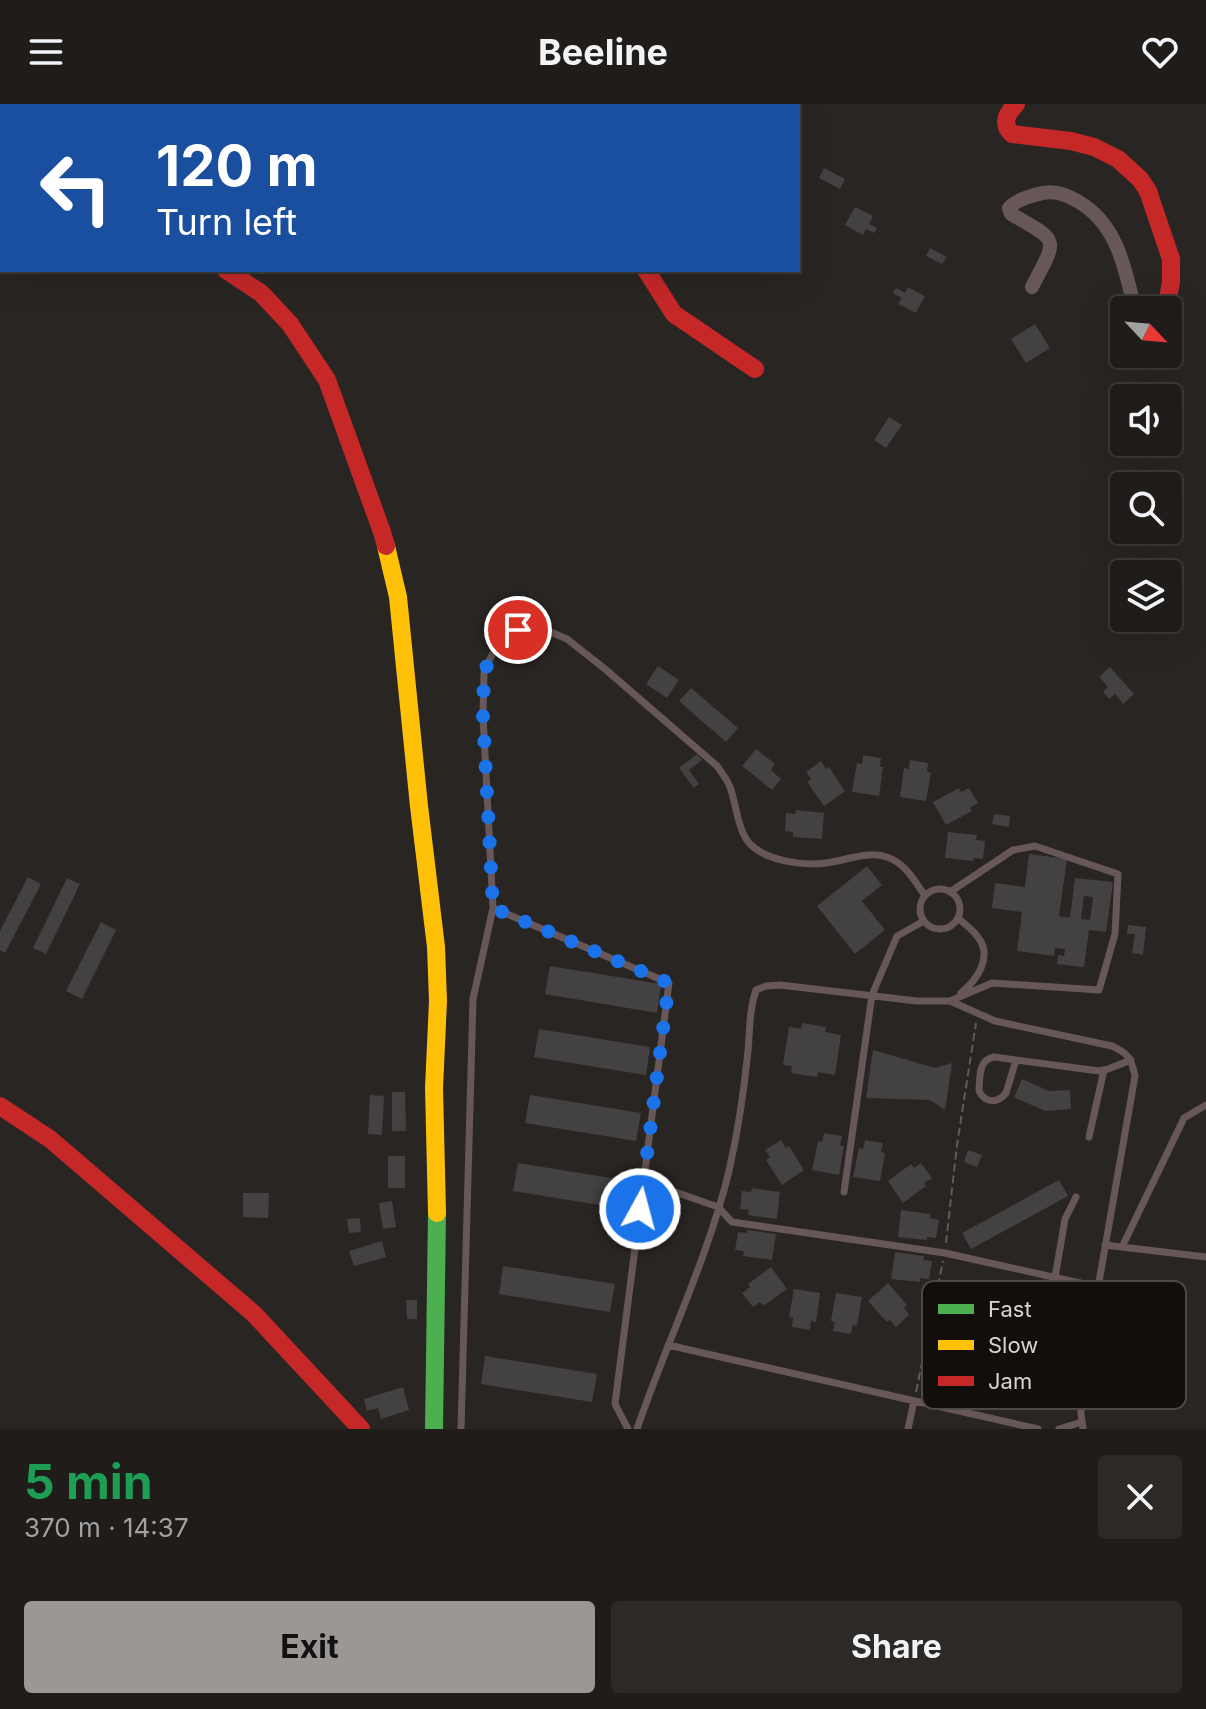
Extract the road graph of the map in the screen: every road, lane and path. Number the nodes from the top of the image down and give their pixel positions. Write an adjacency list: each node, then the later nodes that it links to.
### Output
1 (1016, 104): 6 (main road)
2 (229, 272): 41 (main road)
3 (647, 272): 7 (main road)
4 (1032, 287): 5 (street)
5 (1131, 296)
6 (1168, 296)
7 (755, 369)
8 (950, 892): 9 (lane); 11 (lane); 14 (lane)
9 (925, 896): 10 (lane); 12 (lane)
10 (493, 908): 22 (lane); 42 (lane)
11 (958, 918): 12 (lane); 14 (lane)
12 (924, 921): 13 (lane)
13 (872, 995): 14 (lane); 23 (lane); 25 (lane)
14 (950, 1001): 15 (lane)
15 (977, 1014): 17 (lane); 28 (path)
16 (1016, 1060): 16 (lane); 18 (lane)
17 (1131, 1060): 18 (lane); 26 (lane)
18 (1104, 1070): 21 (lane)
19 (1206, 1105): 27 (lane)
20 (0, 1106): 40 (main road)
21 (1089, 1137)
22 (644, 1181): 25 (lane); 43 (lane)
23 (844, 1192)
24 (1076, 1197): 30 (lane)
25 (718, 1207): 28 (lane); 34 (lane)
26 (1105, 1245): 27 (lane); 33 (lane)
27 (1122, 1247): 29 (lane)
28 (945, 1253): 30 (lane); 31 (path)
29 (1206, 1257)
30 (1055, 1278): 32 (lane)
31 (939, 1281)
32 (1069, 1281)
33 (1099, 1281)
34 (668, 1345): 36 (lane); 44 (lane)
35 (922, 1363): 36 (path)
36 (914, 1401): 37 (lane); 45 (lane)
37 (922, 1403)
38 (949, 1409): 46 (lane)
39 (1083, 1425): 47 (lane)
40 (361, 1429)
41 (434, 1429)
42 (461, 1429)
43 (628, 1429)
44 (637, 1429)
45 (908, 1429)
46 (1038, 1429)
47 (1059, 1429)

